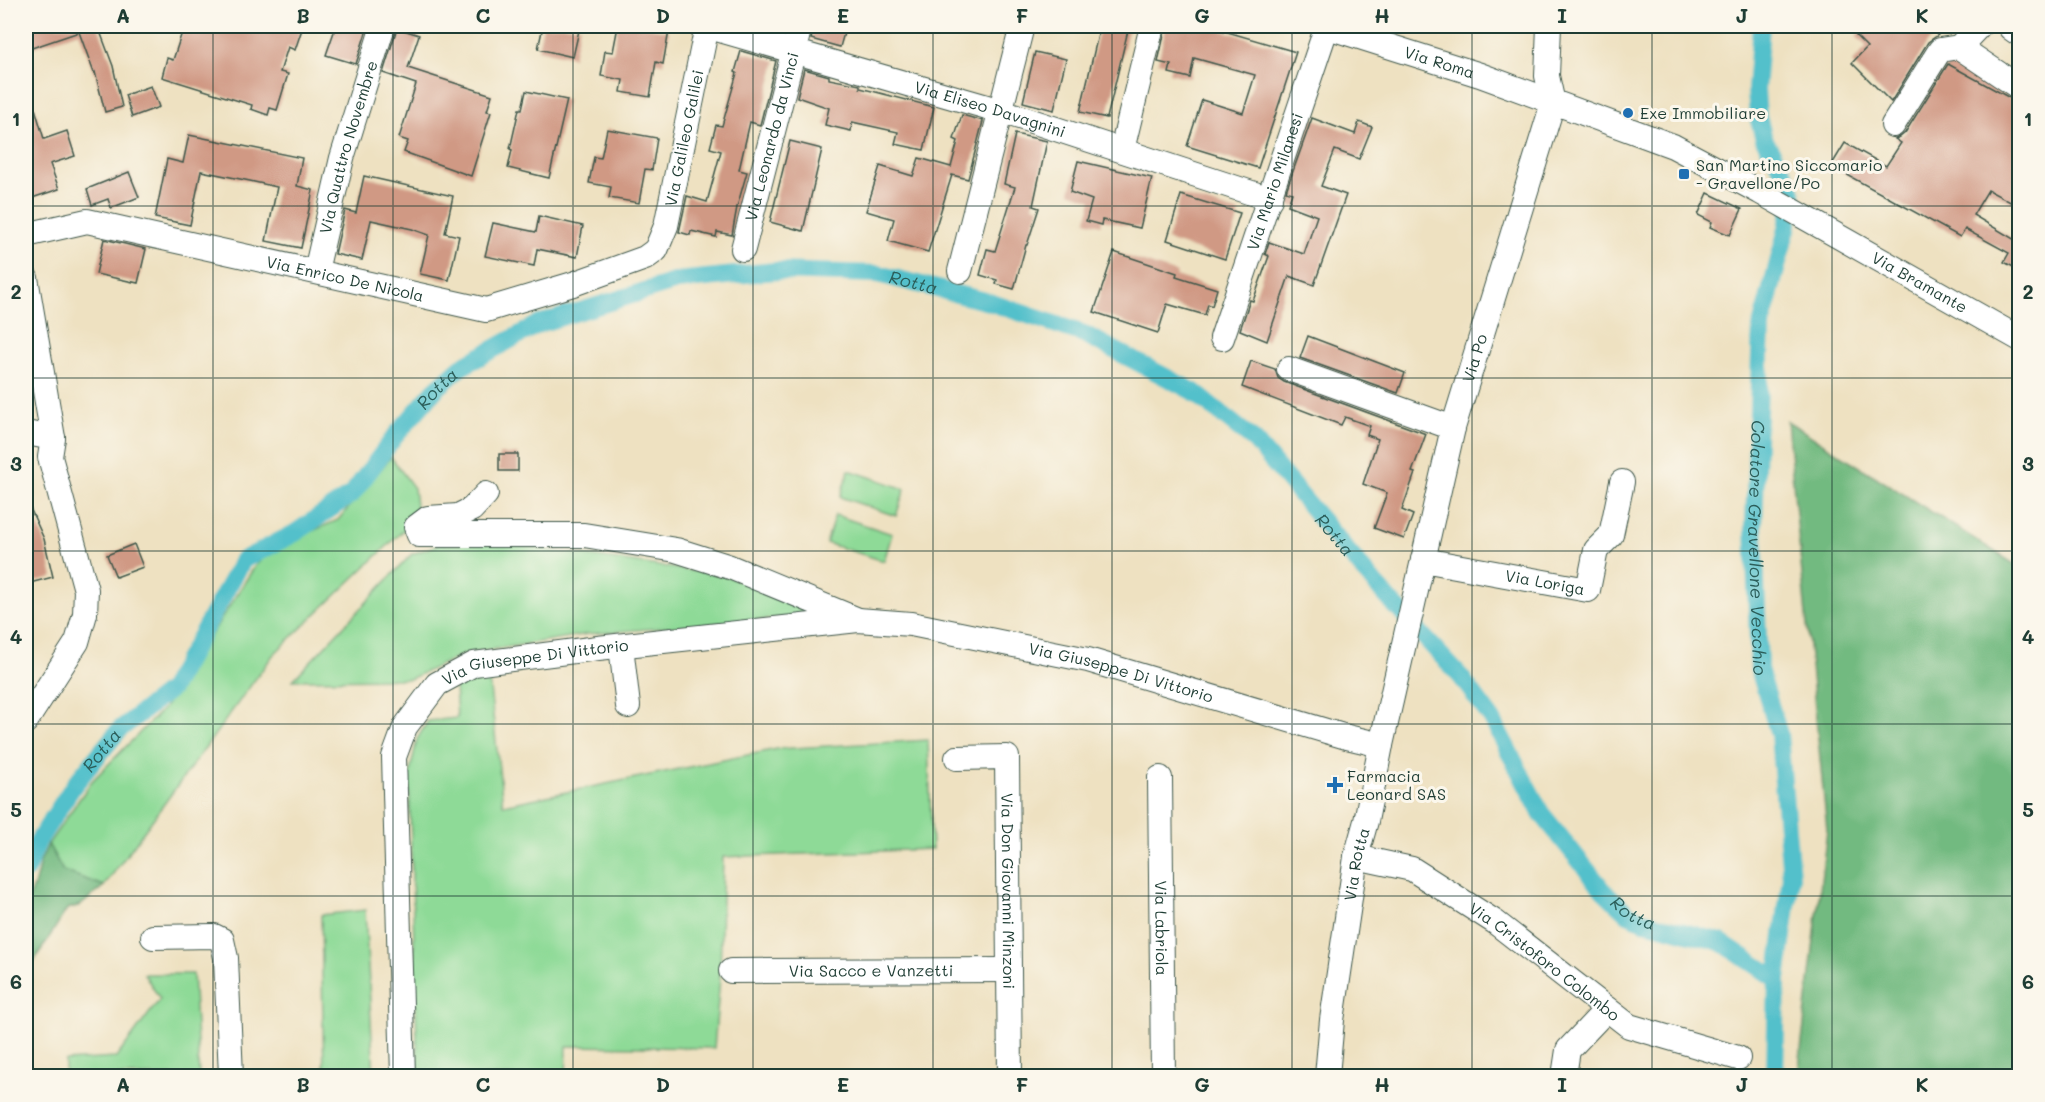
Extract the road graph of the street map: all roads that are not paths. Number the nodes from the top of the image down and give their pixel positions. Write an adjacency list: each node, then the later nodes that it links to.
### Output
1 (383, 26): 24 (street, Via Quattro Novembre)
2 (707, 26): 12 (street, Via Eliseo Davagnini); 22 (street, Via Galileo Galilei)
3 (800, 26): 12 (street, Via Leonardo da Vinci)
4 (1022, 26): 15 (street)
5 (1152, 26): 17 (street)
6 (1326, 26): 14 (street, Via Roma); 19 (street, Via Mario Milanesi)
7 (1549, 26): 14 (street)
8 (1979, 26): 11 (street)
9 (2013, 26): 10 (main road)
10 (2019, 31)
11 (1959, 47): 13 (street); 16 (street)
12 (793, 50): 15 (street, Via Eliseo Davagnini); 21 (street, Via Leonardo da Vinci)
13 (2019, 88)
14 (1553, 103): 18 (street, Via Roma); 29 (street, Via Po)
15 (1001, 111): 17 (street, Via Eliseo Davagnini); 23 (street)
16 (1893, 125)
17 (1122, 150): 19 (street, Via Eliseo Davagnini)
18 (1760, 192): 27 (street, Via Bramante)
19 (1270, 200): 26 (street, Via Mario Milanesi)
20 (26, 236): 24 (street, Via Enrico De Nicola)
21 (743, 249)
22 (656, 250): 24 (street, Via Enrico De Nicola)
23 (960, 271)
24 (316, 272)
25 (26, 278): 31 (street)
26 (1222, 338)
27 (2019, 339)
28 (1289, 369): 29 (street)
29 (1453, 428): 34 (street, Via Po)
30 (26, 433): 31 (street)
31 (53, 438): 39 (street)
32 (1622, 482): 34 (street, Via Loriga)
33 (486, 494): 36 (street, Via Giuseppe Di Vittorio)
34 (1423, 560): 35 (street, Via Po)
35 (1410, 618): 40 (street, Via Rotta)
36 (858, 620): 37 (street, Via Giuseppe Di Vittorio); 40 (street, Via Giuseppe Di Vittorio)
37 (621, 646): 38 (street); 50 (street, Via Giuseppe Di Vittorio)
38 (628, 706)
39 (26, 721)
40 (1381, 746): 43 (street, Via Rotta)
41 (957, 758): 45 (street, Via Don Giovanni Minzoni)
42 (1160, 778): 52 (street, Via Labriola)
43 (1356, 857): 47 (street, Via Cristoforo Colombo); 53 (street, Via Rotta)
44 (153, 937): 49 (street)
45 (1009, 970): 46 (street, Via Sacco e Vanzetti); 51 (street, Via Don Giovanni Minzoni)
46 (731, 971)
47 (1607, 1009): 48 (street, Via Cristoforo Colombo); 54 (street)
48 (1738, 1058)
49 (231, 1077)
50 (403, 1077)
51 (1010, 1077)
52 (1163, 1077)
53 (1327, 1077)
54 (1564, 1077)

